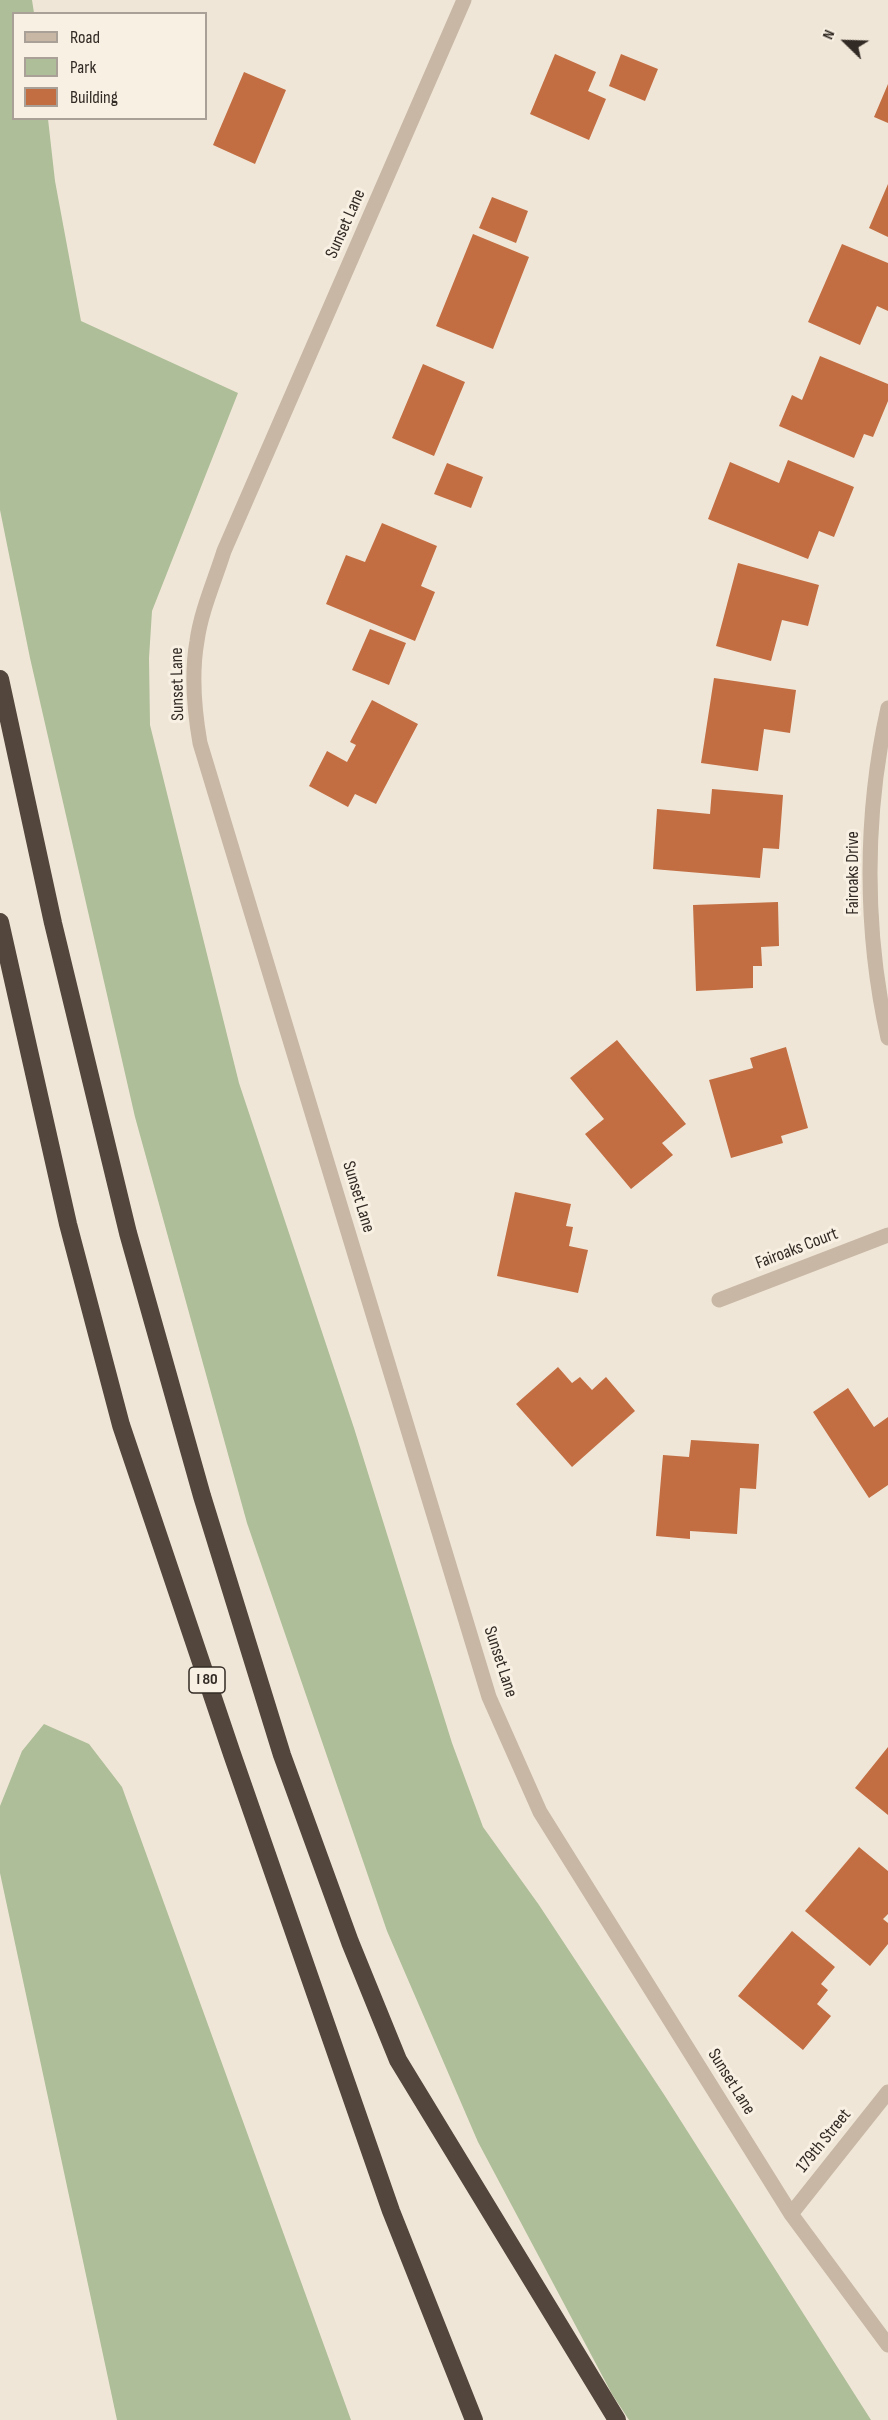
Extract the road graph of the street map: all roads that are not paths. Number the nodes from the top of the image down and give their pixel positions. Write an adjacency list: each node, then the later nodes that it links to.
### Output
1 (464, 0): 9 (street, Sunset Lane)
2 (0, 679): 12 (highway)
3 (888, 708): 5 (street, Fairoaks Drive)
4 (0, 922): 11 (highway, I 80)
5 (888, 1038)
6 (888, 1235): 7 (street, Fairoaks Court)
7 (719, 1300)
8 (888, 2092): 9 (street, 179th Street)
9 (790, 2214): 10 (street, Sunset Lane)
10 (888, 2345)
11 (474, 2420)
12 (617, 2420)

